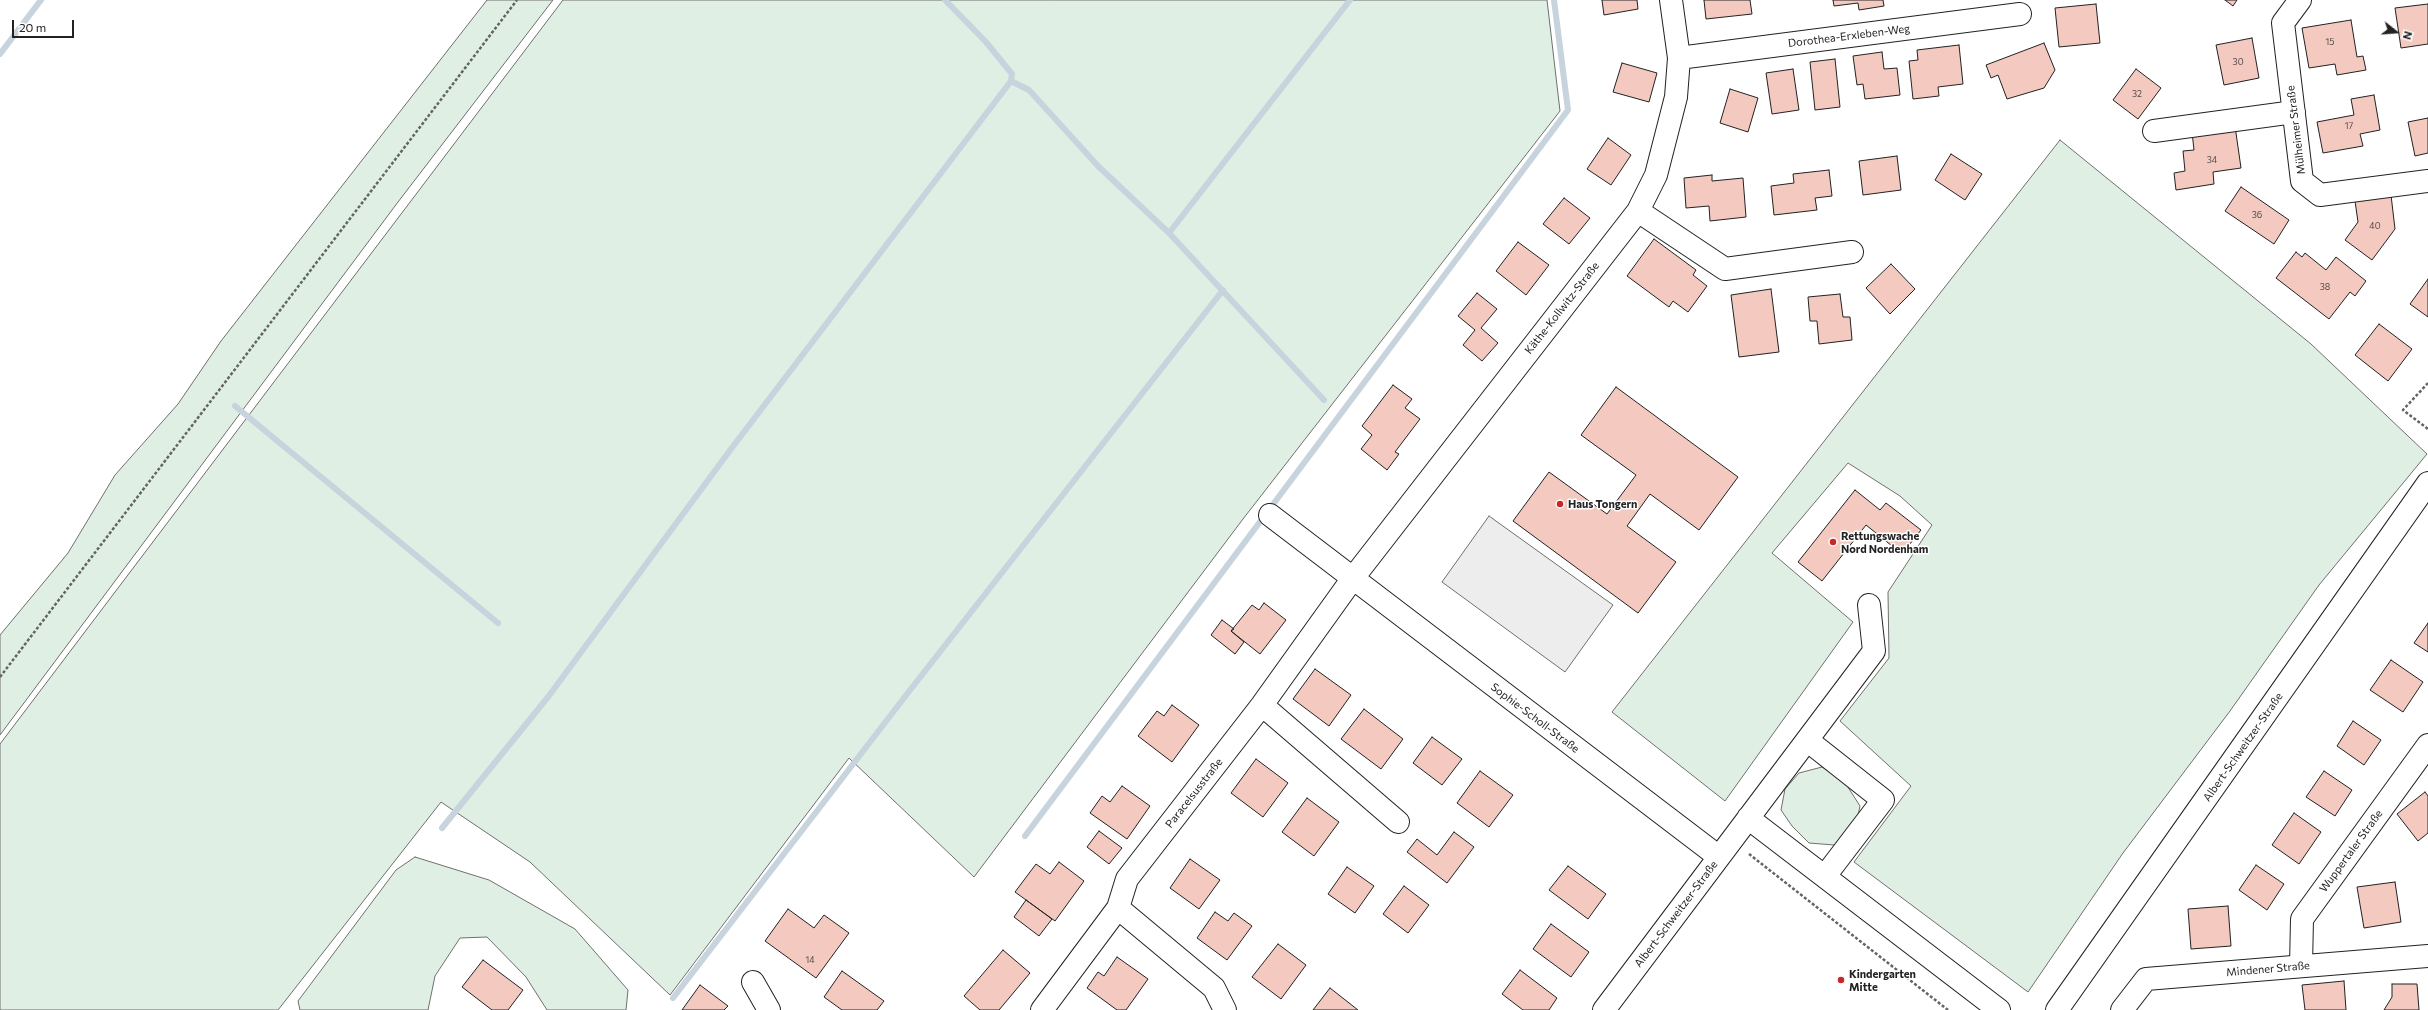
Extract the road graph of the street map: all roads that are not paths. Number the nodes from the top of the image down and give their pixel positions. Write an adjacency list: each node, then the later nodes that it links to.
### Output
1 (1671, 0): 4 (street, Käthe-Kollwitz-Straße)
2 (2300, 0): 5 (street, Mülheimer Straße)
3 (2020, 14): 4 (street, Dorothea-Erxleben-Weg)
4 (1680, 58): 8 (street, Käthe-Kollwitz-Straße)
5 (2294, 112): 6 (street); 7 (street, Mülheimer Straße)
6 (2154, 131)
7 (2428, 182)
8 (1638, 211): 9 (street); 12 (street, Käthe-Kollwitz-Straße)
9 (1852, 252)
10 (2428, 483): 30 (street, Albert-Schweitzer-Straße)
11 (1270, 515): 12 (street, Sophie-Scholl-Straße)
12 (1353, 578): 14 (street, Paracelsusstraße); 19 (street, Sophie-Scholl-Straße)
13 (1869, 605): 15 (street, Albert-Schweitzer-Straße)
14 (1262, 706): 18 (street); 21 (street, Paracelsusstraße)
15 (1807, 740): 17 (street, Albert-Schweitzer-Straße); 20 (street)
16 (2428, 745): 23 (street, Wuppertaler Straße)
17 (1748, 818): 19 (street, Albert-Schweitzer-Straße); 20 (street)
18 (1398, 822)
19 (1725, 848): 28 (street, Albert-Schweitzer-Straße)
20 (1826, 876): 29 (street)
21 (1118, 908): 26 (street, Paracelsusstraße); 27 (street)
22 (2428, 956): 23 (street, Mindener Straße)
23 (2301, 966): 31 (street, Mindener Straße)
24 (753, 982): 25 (street)
25 (769, 1010)
26 (1042, 1010)
27 (1225, 1010)
28 (1604, 1010)
29 (1999, 1010)
30 (2057, 1010)
31 (2122, 1010)

